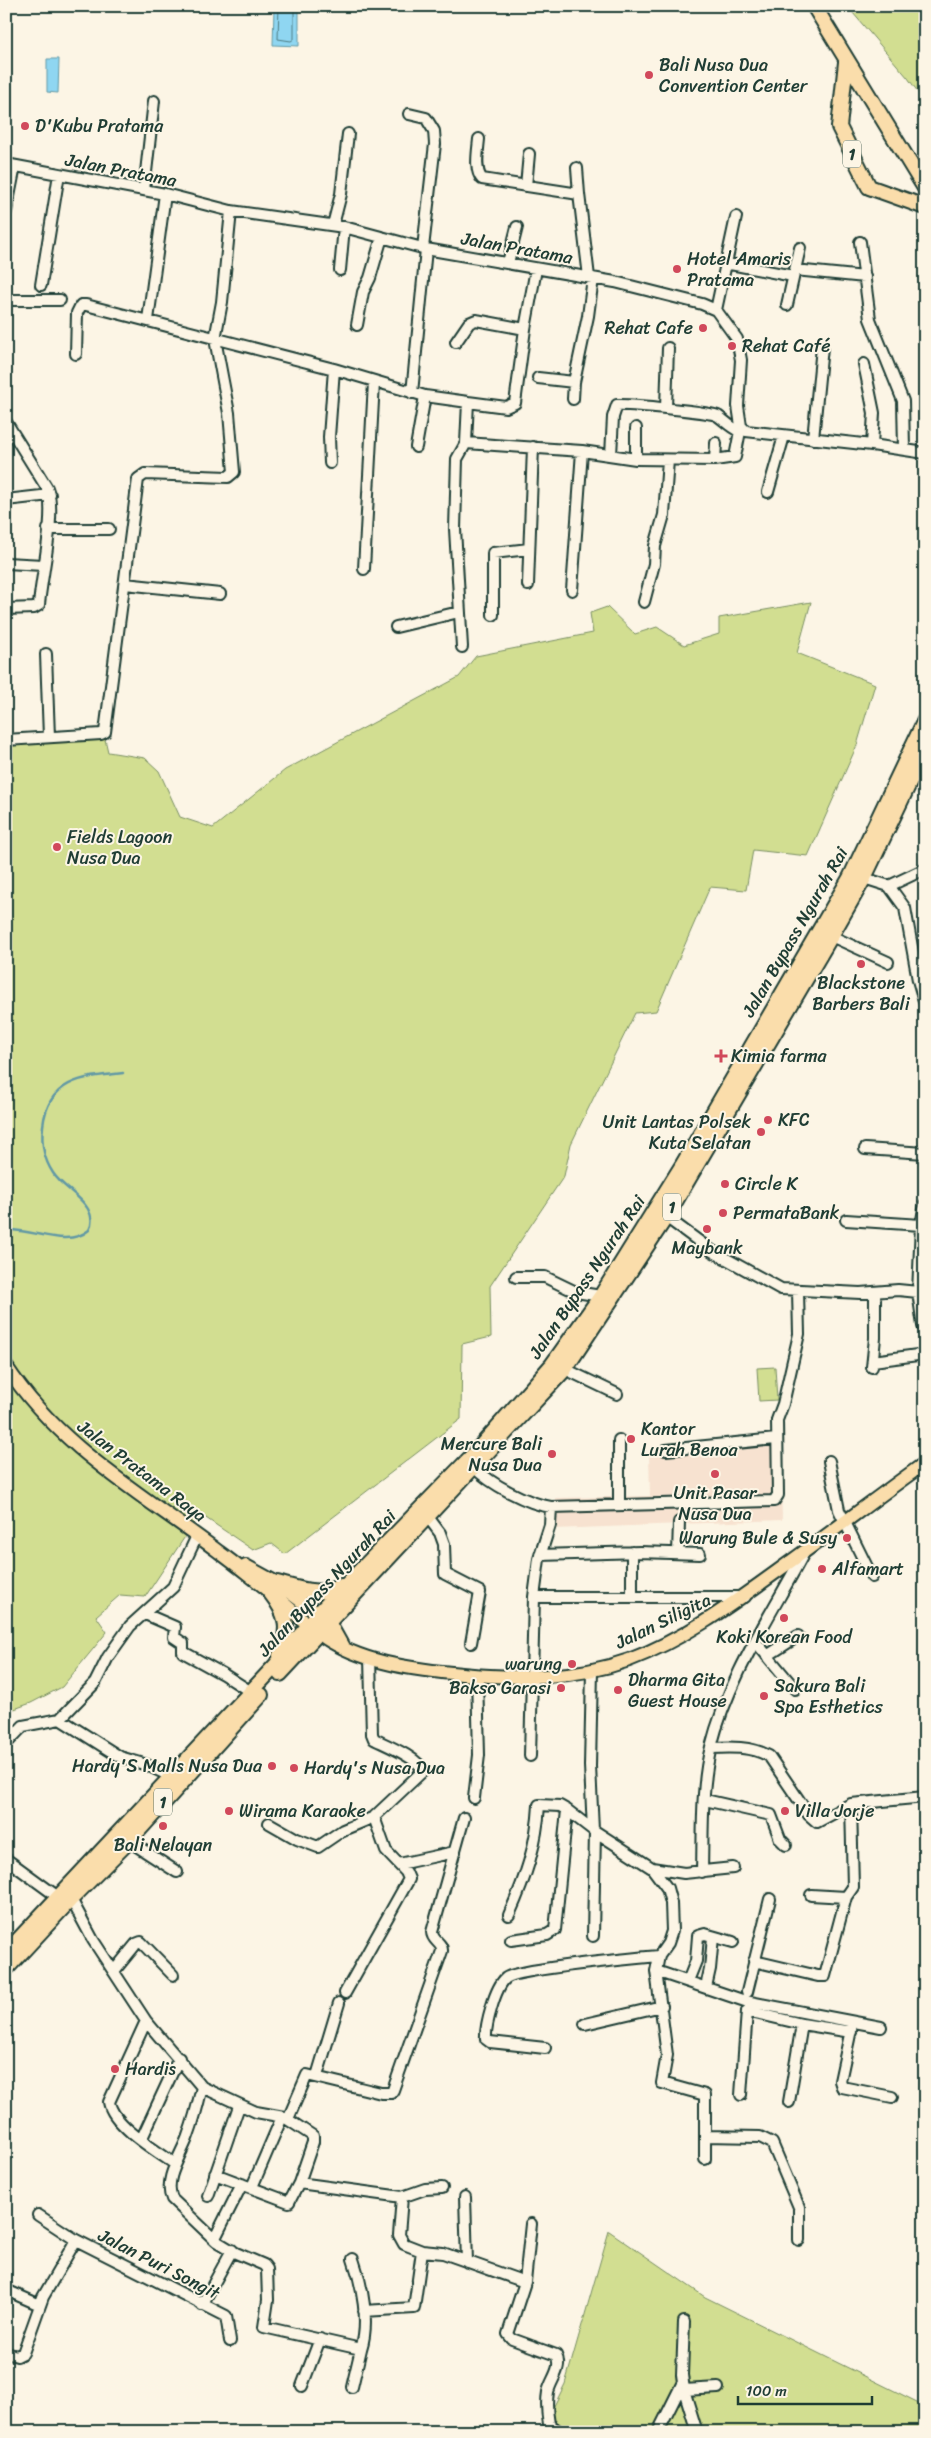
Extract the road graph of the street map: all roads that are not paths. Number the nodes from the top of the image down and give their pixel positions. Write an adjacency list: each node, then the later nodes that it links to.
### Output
1 (814, 6): 2 (highway)
2 (846, 62): 12 (highway); 16 (highway, 1)
3 (154, 101): 13 (street)
4 (409, 114): 25 (street)
5 (348, 134): 20 (street)
6 (479, 139): 11 (street)
7 (529, 154): 11 (street)
8 (11, 165): 10 (street, Jalan Pratama); 18 (street)
9 (577, 168): 15 (street)
10 (59, 174): 13 (street, Jalan Pratama); 34 (street)
11 (526, 186): 15 (street)
12 (925, 188)
13 (144, 190): 14 (street, Jalan Pratama)
14 (165, 194): 17 (street, Jalan Pratama); 39 (street)
15 (579, 194): 33 (street)
16 (925, 207)
17 (231, 211): 20 (street, Jalan Pratama); 42 (street)
18 (6, 212)
19 (736, 217): 28 (street)
20 (333, 225): 21 (street, Jalan Pratama)
21 (344, 227): 23 (street, Jalan Pratama); 30 (street)
22 (517, 227): 27 (street)
23 (382, 237): 25 (street, Jalan Pratama); 40 (street)
24 (860, 242): 32 (street)
25 (424, 248): 27 (street, Jalan Pratama); 52 (street)
26 (800, 248): 31 (street)
27 (508, 263): 29 (street, Jalan Pratama)
28 (725, 263): 31 (street); 38 (street)
29 (536, 269): 33 (street, Jalan Pratama); 41 (street)
30 (340, 270)
31 (794, 273): 32 (street); 37 (street)
32 (865, 277): 67 (street)
33 (591, 278): 38 (street, Jalan Pratama); 51 (street)
34 (41, 285)
35 (6, 300): 36 (street)
36 (60, 300)
37 (787, 305)
38 (716, 310): 59 (street)
39 (148, 320): 42 (street); 46 (street)
40 (358, 325)
41 (524, 329): 43 (street); 55 (street)
42 (215, 339): 48 (street); 84 (street)
43 (456, 342)
44 (822, 347): 61 (street)
45 (668, 348): 56 (street)
46 (76, 354)
47 (864, 364): 64 (street)
48 (334, 369): 50 (street); 74 (street)
49 (538, 378): 51 (street)
50 (374, 382): 52 (street); 83 (street)
51 (574, 382): 54 (street)
52 (412, 393): 53 (street)
53 (425, 396): 55 (street); 65 (street)
54 (573, 400)
55 (468, 402): 62 (street)
56 (666, 408): 59 (street); 70 (street)
57 (6, 422): 76 (street)
58 (636, 428): 71 (street)
59 (740, 429): 60 (street); 73 (street)
60 (784, 436): 61 (street); 75 (street)
61 (814, 439): 64 (street)
62 (466, 443): 66 (street); 90 (street)
63 (716, 443): 73 (street)
64 (872, 444): 67 (street)
65 (416, 447)
66 (533, 447): 68 (street); 80 (street)
67 (904, 449): 69 (street)
68 (582, 450): 70 (street); 86 (street)
69 (925, 453)
70 (611, 455): 71 (street)
71 (636, 459): 72 (street)
72 (668, 460): 73 (street); 88 (street)
73 (715, 460)
74 (330, 463)
75 (768, 492)
76 (50, 495): 77 (street); 78 (street)
77 (6, 500)
78 (48, 528): 79 (street); 82 (street)
79 (110, 529)
80 (529, 549): 85 (street); 91 (street)
81 (6, 563): 82 (street)
82 (43, 565): 89 (street)
83 (364, 569)
84 (125, 584): 87 (street); 96 (street)
85 (528, 585)
86 (572, 590)
87 (220, 594)
88 (644, 602)
89 (6, 609)
90 (459, 612): 92 (street); 93 (street)
91 (492, 616)
92 (396, 627)
93 (462, 647)
94 (46, 654): 96 (street)
95 (925, 720): 99 (highway, Jalan Bypass Ngurah Rai / 1)
96 (49, 737): 97 (street)
97 (6, 740)
98 (925, 750): 99 (highway, Jalan Bypass Ngurah Rai / 1)
99 (911, 764): 101 (highway, Jalan Bypass Ngurah Rai / 1); 116 (highway, Jalan Bypass Ngurah Rai / 1)
100 (925, 869): 102 (street)
101 (864, 878): 102 (street); 103 (highway, Jalan Bypass Ngurah Rai / 1)
102 (889, 886): 105 (street)
103 (831, 936): 104 (street); 109 (highway, Jalan Bypass Ngurah Rai / 1)
104 (888, 962)
105 (925, 1004)
106 (865, 1148): 107 (street)
107 (925, 1153)
108 (925, 1204): 111 (street)
109 (666, 1217): 113 (street); 120 (highway, Jalan Bypass Ngurah Rai / 1)
110 (846, 1220): 111 (street)
111 (921, 1225): 115 (street)
112 (516, 1277): 116 (street)
113 (798, 1291): 114 (street); 122 (street)
114 (875, 1292): 115 (street); 118 (street)
115 (918, 1292): 117 (street)
116 (601, 1296): 140 (highway, Jalan Bypass Ngurah Rai / 1)
117 (923, 1326)
118 (925, 1354)
119 (6, 1366): 133 (main road, Jalan Pratama Raya)
120 (565, 1368): 121 (street); 127 (highway, Jalan Bypass Ngurah Rai / 1)
121 (617, 1394)
122 (776, 1439): 124 (street); 128 (street)
123 (619, 1440): 128 (street)
124 (666, 1450)
125 (829, 1461): 132 (street)
126 (925, 1463): 132 (main road, Jalan Siligita)
127 (474, 1467): 129 (street); 130 (highway, Jalan Bypass Ngurah Rai / 1)
128 (619, 1504): 129 (street)
129 (551, 1507): 138 (street)
130 (428, 1516): 146 (highway, Jalan Bypass Ngurah Rai / 1); 150 (street)
131 (679, 1522): 136 (street)
132 (846, 1522): 135 (main road, Jalan Siligita); 139 (street)
133 (197, 1536): 141 (main road, Jalan Pratama Raya); 145 (street)
134 (632, 1552): 136 (street); 138 (street); 143 (street)
135 (804, 1552): 144 (main road, Jalan Siligita); 149 (street)
136 (678, 1553): 137 (street)
137 (700, 1554)
138 (540, 1555): 142 (street)
139 (872, 1577)
140 (348, 1582): 141 (highway); 146 (highway, Jalan Bypass Ngurah Rai / 1)
141 (274, 1587): 146 (main road, Jalan Pratama Raya); 147 (main road, Jalan Pratama Raya); 154 (highway)
142 (534, 1596): 143 (street); 157 (street)
143 (632, 1597): 144 (street)
144 (745, 1597): 155 (main road, Jalan Siligita)
145 (145, 1614): 159 (street); 160 (street)
146 (324, 1618): 147 (highway, Jalan Bypass Ngurah Rai / 1); 151 (main road)
147 (314, 1629): 151 (main road, Jalan Siligita); 154 (highway, Jalan Bypass Ngurah Rai / 1); 174 (highway, Jalan Bypass Ngurah Rai / 1)
148 (798, 1636): 152 (street)
149 (755, 1641): 152 (street); 162 (street)
150 (472, 1643)
151 (343, 1647): 153 (main road, Jalan Siligita)
152 (767, 1656): 158 (street)
153 (370, 1658): 156 (main road, Jalan Siligita); 170 (street)
154 (276, 1666): 159 (highway, Jalan Bypass Ngurah Rai / 1)
155 (592, 1670): 157 (main road, Jalan Siligita); 173 (street)
156 (477, 1675): 157 (main road, Jalan Siligita); 166 (street)
157 (530, 1676): 163 (street)
158 (795, 1689)
159 (250, 1692): 164 (highway, Jalan Bypass Ngurah Rai / 1)
160 (60, 1719): 161 (street); 164 (street)
161 (6, 1744)
162 (710, 1748): 167 (street); 168 (street)
163 (530, 1756)
164 (170, 1776): 186 (highway, Jalan Bypass Ngurah Rai / 1)
165 (925, 1797): 168 (street)
166 (474, 1798)
167 (705, 1800): 175 (street); 182 (street)
168 (851, 1804): 184 (street)
169 (567, 1810): 173 (street); 187 (street); 190 (street)
170 (374, 1817): 172 (street); 178 (street)
171 (464, 1818): 176 (street)
172 (269, 1823)
173 (594, 1831): 179 (street); 188 (street)
174 (129, 1841): 181 (street); 186 (highway, Jalan Bypass Ngurah Rai / 1)
175 (786, 1845)
176 (454, 1852): 178 (street); 212 (street)
177 (6, 1859): 186 (street)
178 (399, 1864): 202 (street)
179 (652, 1868): 182 (street); 193 (street)
180 (733, 1868): 182 (street)
181 (177, 1872)
182 (702, 1872)
183 (811, 1894): 184 (street)
184 (846, 1898): 194 (street)
185 (770, 1900): 194 (street)
186 (68, 1903): 192 (highway, Jalan Bypass Ngurah Rai / 1); 195 (highway, Jalan Bypass Ngurah Rai / 1); 196 (street)
187 (510, 1915)
188 (593, 1936)
189 (713, 1937): 191 (street); 199 (street); 200 (street)
190 (511, 1940)
191 (733, 1942)
192 (6, 1953)
193 (659, 1956): 197 (street); 210 (street)
194 (754, 1961): 201 (street)
195 (6, 1969)
196 (114, 1971): 198 (street); 205 (street)
197 (656, 1971): 199 (street); 204 (street)
198 (172, 1975)
199 (688, 1981): 200 (street)
200 (706, 1987): 208 (street)
201 (747, 1992)
202 (345, 1993)
203 (339, 2003): 212 (street)
204 (662, 2006): 206 (street); 219 (street)
205 (146, 2021): 211 (street); 220 (street)
206 (585, 2024)
207 (802, 2024): 208 (street); 214 (street); 216 (street)
208 (852, 2027): 209 (street); 215 (street)
209 (881, 2027)
210 (545, 2048)
211 (179, 2058): 213 (street); 220 (street)
212 (317, 2076): 218 (street)
213 (202, 2087): 217 (street); 222 (street)
214 (741, 2095)
215 (892, 2097)
216 (789, 2102)
217 (239, 2106): 218 (street); 223 (street)
218 (285, 2118): 224 (street); 225 (street)
219 (706, 2136): 221 (street); 234 (street)
220 (141, 2140): 222 (street)
221 (705, 2159)
222 (175, 2164): 232 (street)
223 (215, 2174): 225 (street); 227 (street)
224 (298, 2183): 225 (street); 228 (street)
225 (247, 2186): 232 (street)
226 (442, 2188): 228 (street)
227 (208, 2196)
228 (402, 2197): 236 (street)
229 (465, 2197): 238 (street)
230 (38, 2215): 233 (street)
231 (531, 2224): 239 (street)
232 (215, 2238): 235 (street)
233 (76, 2240): 241 (street, Jalan Puri Songit); 242 (street, Jalan Puri Songit)
234 (799, 2240)
235 (232, 2250): 242 (street); 245 (street)
236 (422, 2252): 238 (street); 243 (street)
237 (353, 2259): 243 (street)
238 (467, 2262): 239 (street)
239 (525, 2282): 253 (street)
240 (6, 2290): 241 (street)
241 (40, 2305): 248 (street, Jalan Puri Songit)
242 (202, 2305): 246 (street, Jalan Puri Songit)
243 (364, 2311): 247 (street)
244 (684, 2322): 251 (street)
245 (320, 2340): 247 (street); 249 (street)
246 (230, 2341)
247 (362, 2349): 250 (street)
248 (6, 2353)
249 (302, 2386)
250 (352, 2387)
251 (683, 2387): 252 (street); 254 (street); 255 (street)
252 (718, 2388)
253 (560, 2432)
254 (658, 2432)
255 (697, 2432)

